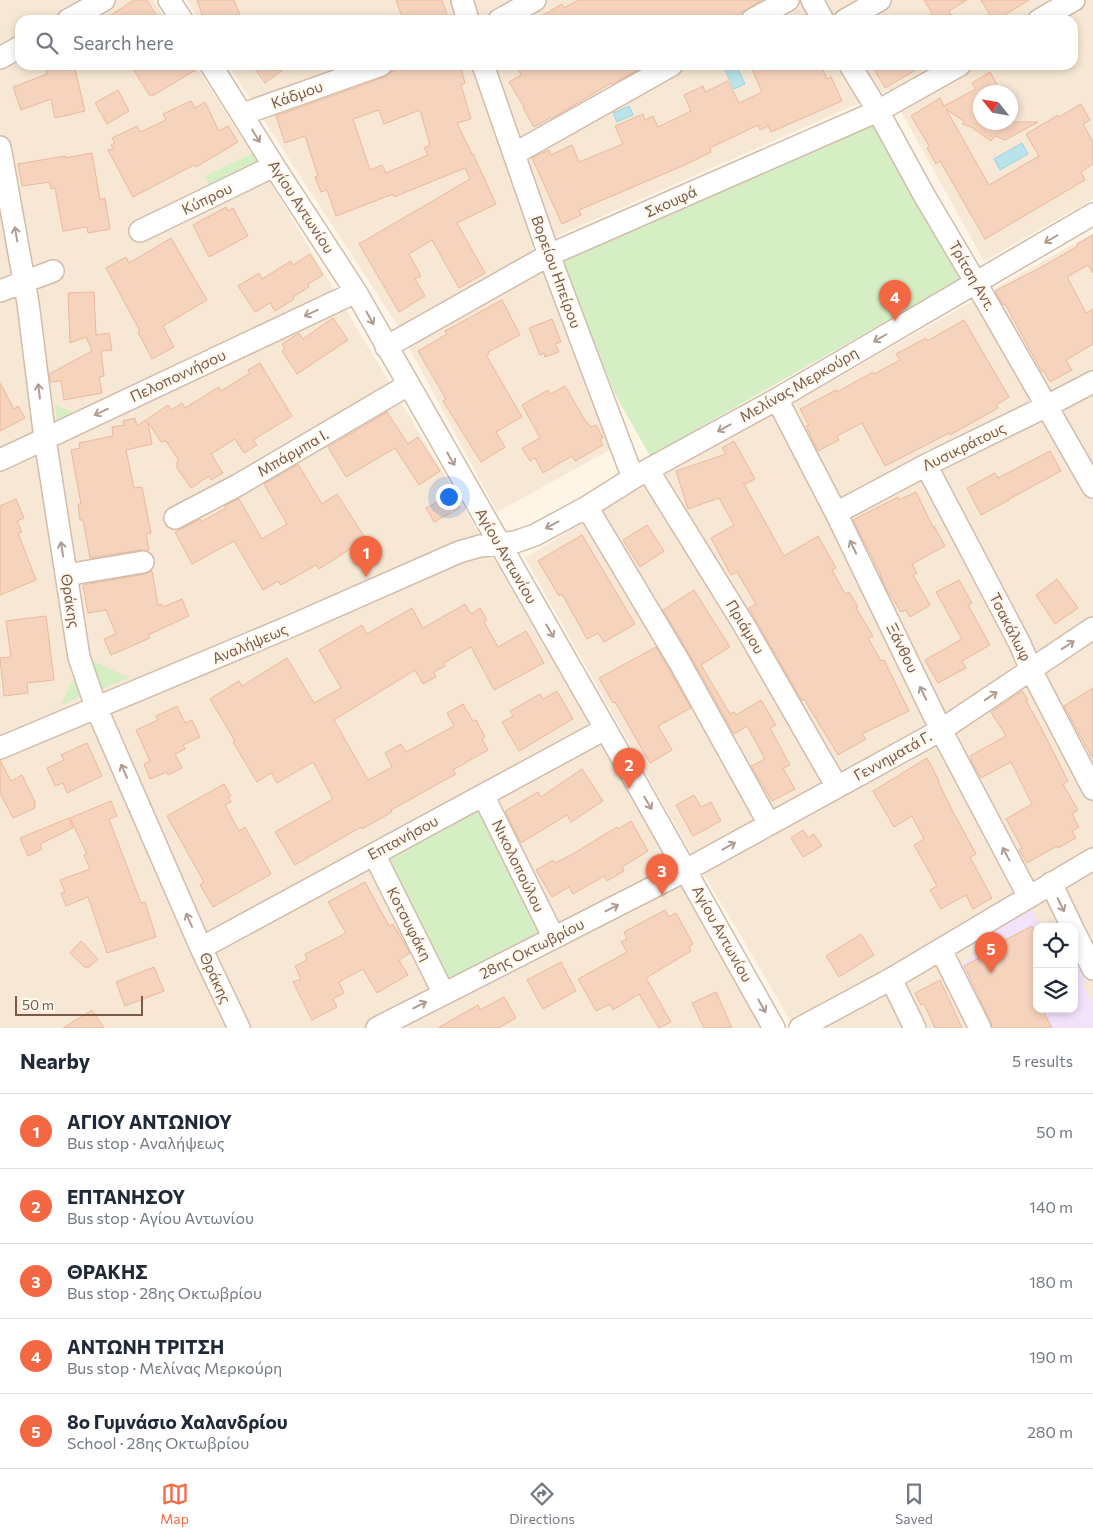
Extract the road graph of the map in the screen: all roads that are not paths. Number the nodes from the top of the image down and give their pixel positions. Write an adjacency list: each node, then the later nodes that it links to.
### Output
1 (104, 0): 9 (street)
2 (169, 0): 10 (street)
3 (462, 0): 11 (street)
4 (535, 0): 12 (street)
5 (788, 0): 13 (street)
6 (812, 0): 14 (street)
7 (880, 0): 15 (street)
8 (1074, 0): 16 (street)
9 (77, 15)
10 (179, 15)
11 (466, 15)
12 (508, 15)
13 (761, 15)
14 (820, 15)
15 (854, 15)
16 (1048, 15)
17 (15, 50): 18 (street)
18 (0, 58)
19 (214, 70): 26 (street, Αγίου Αντωνίου)
20 (367, 70): 26 (street, Κάδμου)
21 (485, 70): 28 (street, Βορείου Ηπείρου)
22 (663, 70): 28 (street)
23 (853, 70): 25 (street, Τρίτση Αντ.)
24 (951, 70): 25 (street, Σκουφά)
25 (878, 111): 32 (street, Σκουφά); 35 (street, Τρίτση Αντ.)
26 (243, 114): 29 (street, Αγίου Αντωνίου, one-way to 29)
27 (0, 147): 34 (street, Θράκης, one-way to 27)
28 (514, 154): 32 (street, Βορείου Ηπείρου)
29 (274, 166): 31 (street, Κύπρου); 37 (street, Αγίου Αντωνίου)
30 (1093, 214): 35 (street, Μελίνας Μερκούρη, one-way to 35)
31 (140, 231)
32 (549, 255): 38 (street, Σκουφά); 46 (street, Βορείου Ηπείρου)
33 (53, 271): 34 (street)
34 (24, 282): 36 (street); 43 (street, Θράκης, one-way to 34)
35 (976, 282): 41 (street, Μελίνας Μερκούρη, one-way to 41); 42 (street, Τρίτση Αντ.)
36 (0, 291)
37 (356, 292): 38 (street, Αγίου Αντωνίου, one-way to 38); 43 (street, Πελοποννήσου, one-way to 43)
38 (386, 347): 40 (street, Αγίου Αντωνίου)
39 (1093, 382): 42 (street, Λυσικράτους)
40 (408, 385): 50 (street, Μπάρμπα Ι.); 51 (street, Αγίου Αντωνίου, one-way to 51)
41 (777, 399): 46 (street, Μελίνας Μερκούρη, one-way to 46); 49 (street, Ξάνθου)
42 (1047, 406): 45 (street, Λυσικράτους); 47 (street, Τρίτση Αντ.)
43 (45, 439): 44 (street, Πελοποννήσου); 53 (street, Θράκης, one-way to 43)
44 (0, 460)
45 (926, 466): 49 (street, Λυσικράτους); 55 (street, Τσακάλωφ)
46 (640, 474): 48 (street, Μελίνας Μερκούρη); 60 (street, Πριάμου)
47 (1093, 487)
48 (587, 507): 51 (street, Μελίνας Μερκούρη, one-way to 51); 63 (street)
49 (836, 513): 58 (street, Ξάνθου, one-way to 49)
50 (175, 518)
51 (500, 544): 56 (street, Αναλήψεως); 57 (street, Αγίου Αντωνίου, one-way to 57)
52 (143, 562): 53 (street)
53 (66, 575): 56 (street, Θράκης)
54 (1093, 628): 55 (street, Γεννηματά Γ., one-way to 54)
55 (1031, 670): 58 (street, Γεννηματά Γ., one-way to 55); 61 (street, Τσακάλωφ)
56 (96, 708): 59 (street, Αναλήψεως); 72 (street, Θράκης, one-way to 56)
57 (605, 729): 62 (street, Επτανήσου); 66 (street, Αγίου Αντωνίου, one-way to 66)
58 (941, 730): 60 (street, Γεννηματά Γ.); 68 (street, Ξάνθου, one-way to 58)
59 (0, 748)
60 (837, 787): 63 (street, Γεννηματά Γ.)
61 (1093, 789)
62 (483, 795): 64 (street, Επτανήσου); 70 (street, Νικολοπούλου)
63 (769, 824): 66 (street, Γεννηματά Γ., one-way to 63)
64 (374, 854): 72 (street, Επτανήσου); 76 (street, Κοτσυφάκη)
65 (1093, 858): 67 (street)
66 (686, 870): 70 (street, 28ης Οκτωβρίου, one-way to 66); 79 (street, Αγίου Αντωνίου, one-way to 79)
67 (1051, 883): 68 (street); 69 (street, one-way to 69)
68 (1029, 896): 73 (street)
69 (1070, 923)
70 (554, 938): 76 (street, 28ης Οκτωβρίου)
71 (1078, 939): 74 (street)
72 (202, 948): 77 (street, Θράκης)
73 (941, 950): 75 (street); 82 (street)
74 (1093, 969)
75 (891, 979): 80 (street); 81 (street)
76 (444, 994): 78 (street, 28ης Οκτωβρίου, one-way to 76)
77 (239, 1028)
78 (377, 1028)
79 (774, 1028)
80 (800, 1028)
81 (915, 1028)
82 (980, 1028)

